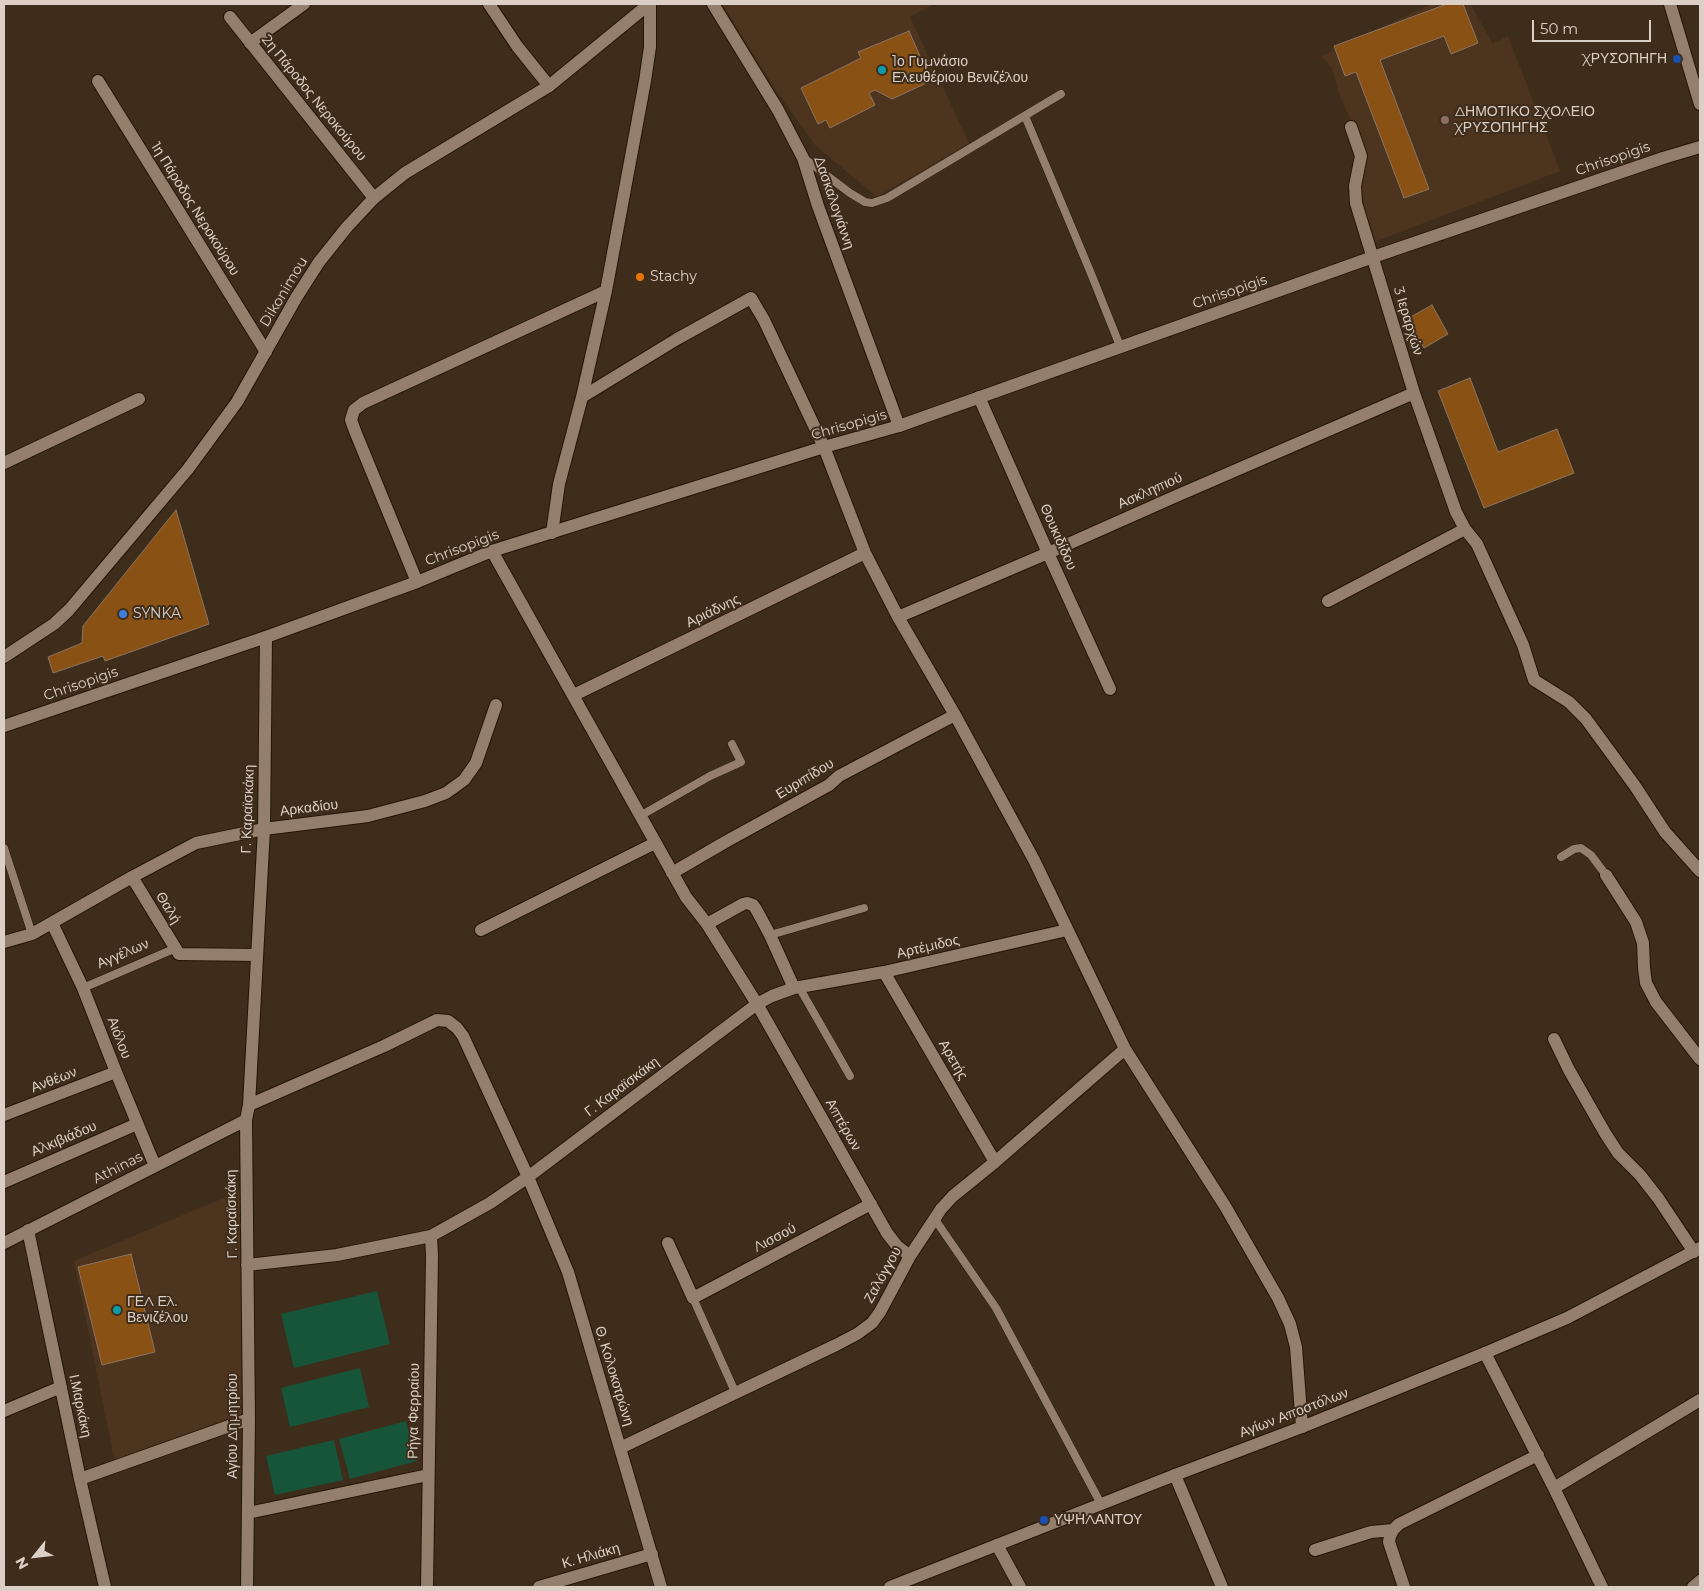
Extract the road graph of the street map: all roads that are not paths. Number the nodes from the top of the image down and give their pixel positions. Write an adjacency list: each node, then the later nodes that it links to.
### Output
1 (304, 4): 7 (street)
2 (489, 4): 9 (street)
3 (650, 4): 9 (street, Dikonimou); 18 (street)
4 (713, 4): 15 (street, Δασκαλογιάννη)
5 (1670, 4): 11 (street)
6 (230, 17): 7 (street, 2η Πάροδος Νεροκούρου)
7 (250, 43): 16 (street, 2η Πάροδος Νεροκούρου)
8 (98, 81): 20 (street, 1η Πάροδος Νεροκούρου)
9 (549, 86): 16 (street, Dikonimou)
10 (1061, 94): 12 (lane)
11 (1700, 104)
12 (1025, 116): 15 (lane); 19 (lane)
13 (1351, 127): 17 (street, 3 Ιεραρχών)
14 (1700, 147): 17 (street, Chrisopigis)
15 (804, 158): 25 (street, Δασκαλογιάννη)
16 (374, 198): 20 (street, Dikonimou)
17 (1374, 257): 19 (street, Chrisopigis); 21 (street, 3 Ιεραρχών)
18 (606, 291): 22 (street); 33 (street)
19 (1120, 346): 23 (street, Chrisopigis)
20 (266, 352): 37 (street, Dikonimou)
21 (1414, 394): 28 (street, 3 Ιεραρχών); 32 (street, Ασκληπιού)
22 (582, 397): 26 (street); 29 (street)
23 (979, 397): 25 (street, Chrisopigis); 32 (street, Θουκιδίδου)
24 (139, 399): 27 (street)
25 (899, 426): 26 (street, Chrisopigis)
26 (824, 447): 29 (street, Chrisopigis); 31 (street)
27 (4, 463)
28 (1462, 525): 34 (street); 49 (street, 3 Ιεραρχών)
29 (552, 533): 30 (street, Chrisopigis)
30 (492, 551): 33 (street, Chrisopigis); 39 (street)
31 (865, 553): 35 (street); 39 (street, Αριάδνης)
32 (1048, 553): 35 (street, Ασκληπιού); 38 (street, Θουκιδίδου)
33 (417, 582): 36 (street, Chrisopigis)
34 (1328, 601)
35 (898, 617): 41 (street)
36 (266, 637): 42 (street, Chrisopigis); 45 (street, Γ. Καραϊσκάκη)
37 (4, 657)
38 (1110, 689)
39 (574, 695): 44 (street)
40 (496, 706): 45 (street, Αρκαδίου)
41 (955, 715): 50 (street, Ευριπίδου); 57 (street)
42 (4, 726)
43 (732, 744): 44 (lane)
44 (640, 816): 46 (street)
45 (264, 829): 52 (street, Αρκαδίου); 62 (street, Γ. Καραϊσκάκη)
46 (656, 843): 50 (street); 56 (street)
47 (4, 848): 58 (lane)
48 (1561, 857): 51 (lane)
49 (1700, 871)
50 (672, 873): 55 (street)
51 (1606, 875): 69 (street)
52 (132, 877): 54 (street, Αρκαδίου); 61 (street, Θαλή)
53 (864, 908): 59 (lane)
54 (52, 923): 58 (street, Αρκαδίου); 64 (street, Αιόλου)
55 (707, 924): 59 (street); 66 (street)
56 (481, 930)
57 (1067, 930): 63 (street, Αρτέμιδος); 68 (street)
58 (32, 934): 60 (street, Αρκαδίου)
59 (770, 935): 65 (street)
60 (4, 942)
61 (177, 951): 62 (street, Αγγέλων); 64 (lane, Αγγέλων)
62 (256, 955): 72 (street, Γ. Καραϊσκάκη)
63 (884, 972): 65 (street, Αρτέμιδος); 76 (street, Αρετής)
64 (83, 988): 70 (street, Αιόλου)
65 (797, 988): 66 (street, Γ. Καραϊσκάκη); 71 (lane)
66 (757, 1004): 78 (street, Γ. Καραϊσκάκη); 80 (street, Απτέρων)
67 (1554, 1039): 86 (street)
68 (1125, 1049): 76 (street, Ζαλόγγου); 96 (street)
69 (1700, 1059)
70 (116, 1072): 73 (street, Ανθέων); 75 (street, Αιόλου)
71 (850, 1076)
72 (249, 1105): 74 (street, Γ. Καραϊσκάκη); 78 (street, Θ. Κολοκοτρώνη)
73 (4, 1115)
74 (246, 1120): 77 (street, Athinas); 88 (street, Γ. Καραϊσκάκη)
75 (137, 1124): 77 (street, Αιόλου); 79 (street, Αλκιβιάδου)
76 (995, 1162): 81 (street, Ζαλόγγου)
77 (155, 1166): 82 (street, Athinas)
78 (528, 1177): 83 (street, Γ. Καραϊσκάκη); 97 (street, Θ. Κολοκοτρώνη)
79 (4, 1182)
80 (871, 1204): 87 (street, Απτέρων); 89 (street, Λισσού)
81 (934, 1218): 87 (street, Ζαλόγγου); 103 (lane)
82 (28, 1230): 84 (street, Athinas); 91 (street, Ι.Μαρκάκη)
83 (431, 1236): 88 (street, Γ. Καραϊσκάκη); 99 (street, Ρήγα Φερραίου)
84 (4, 1242)
85 (668, 1243): 89 (street)
86 (1697, 1250): 90 (street, Αγίων Αποστόλων)
87 (910, 1256): 92 (street, Ζαλόγγου)
88 (247, 1265): 95 (street, Αγίου Δημητρίου)
89 (693, 1298): 92 (lane)
90 (1485, 1353): 96 (street, Αγίων Αποστόλων); 98 (street)
91 (61, 1387): 94 (street); 101 (street, Ι.Μαρκάκη)
92 (736, 1394): 97 (street, Ζαλόγγου)
93 (1700, 1400): 102 (street)
94 (4, 1411)
95 (249, 1419): 101 (street); 104 (street, Αγίου Δημητρίου)
96 (1302, 1427): 100 (street, Αγίων Αποστόλων)
97 (620, 1448): 108 (street, Θ. Κολοκοτρώνη)
98 (1538, 1455): 102 (street); 105 (street)
99 (428, 1475): 104 (street); 112 (street, Ρήγα Φερραίου)
100 (1174, 1475): 103 (street, Αγίων Αποστόλων); 117 (street)
101 (80, 1478): 110 (street, Ι.Μαρκάκη)
102 (1554, 1488): 119 (street)
103 (1101, 1504): 106 (street, Αγίων Αποστόλων)
104 (248, 1513): 111 (street, Αγίου Δημητρίου)
105 (1393, 1530): 107 (street); 118 (street)
106 (997, 1545): 115 (street, Αγίων Αποστόλων); 116 (street)
107 (1315, 1550)
108 (652, 1554): 113 (street, Κ. Ηλιάκη); 114 (street, Θ. Κολοκοτρώνη)
109 (1700, 1581): 120 (street)
110 (105, 1587)
111 (247, 1587)
112 (427, 1587)
113 (539, 1587)
114 (661, 1587)
115 (890, 1587)
116 (1020, 1587)
117 (1222, 1587)
118 (1404, 1587)
119 (1602, 1587)
120 (1693, 1587)

